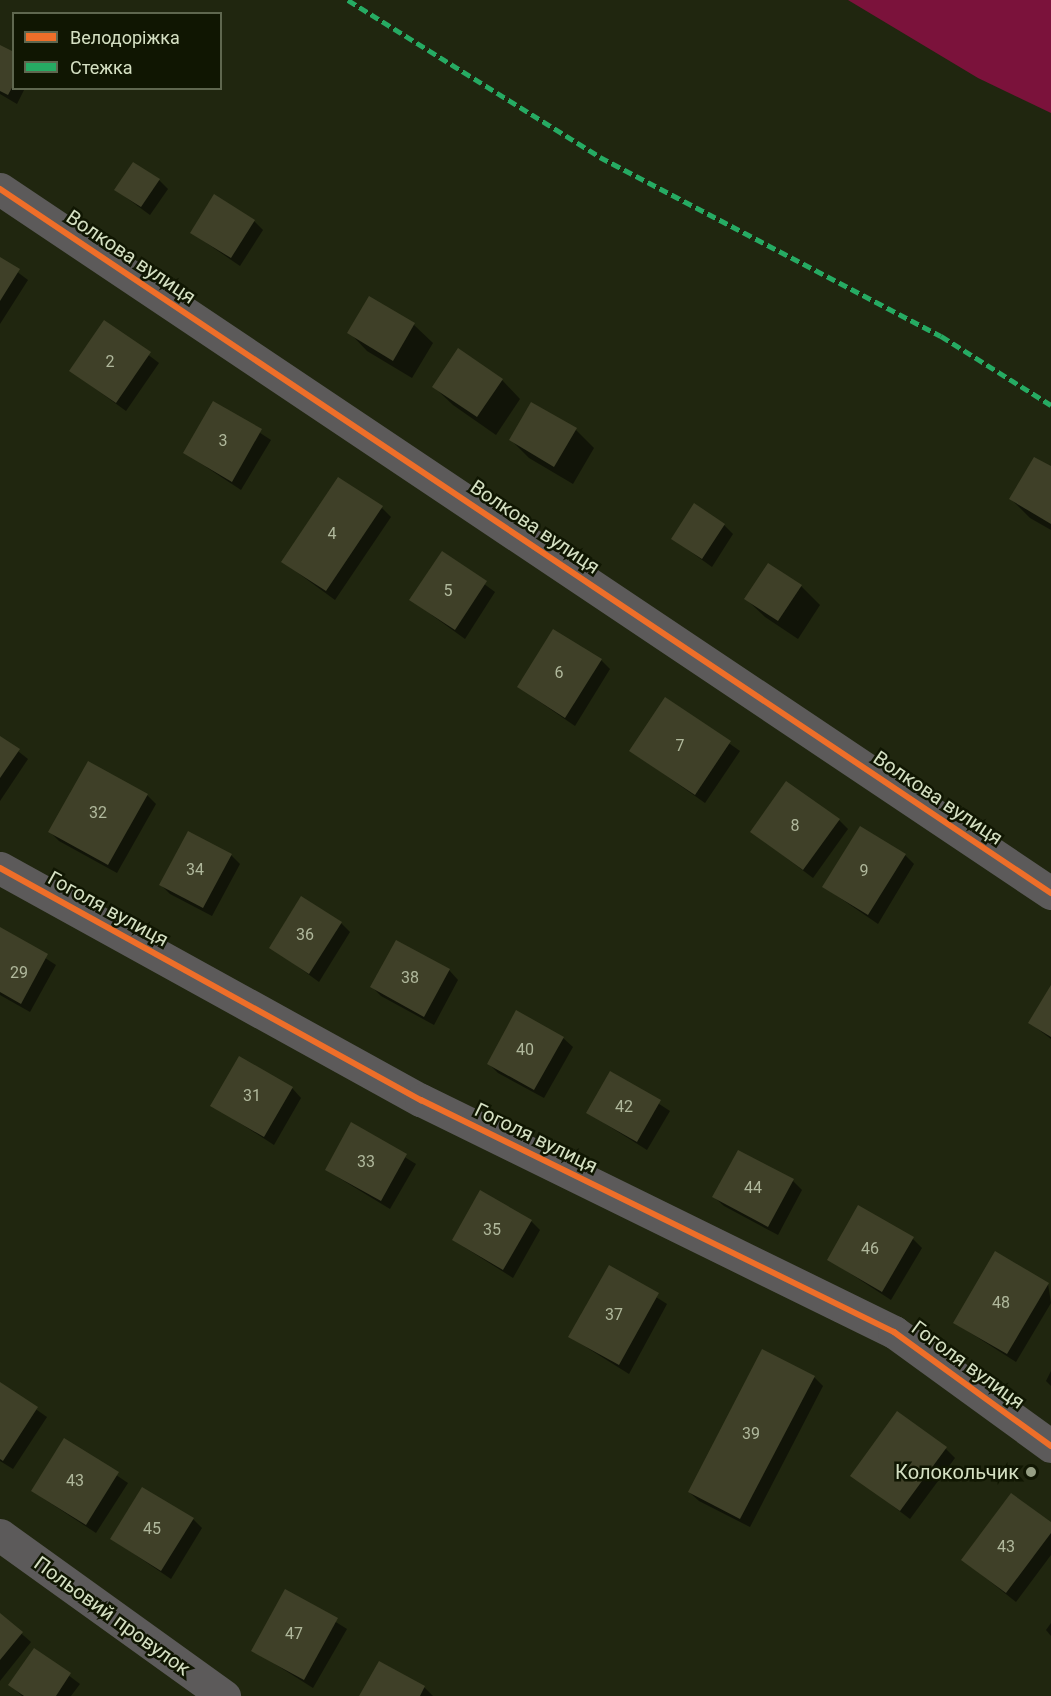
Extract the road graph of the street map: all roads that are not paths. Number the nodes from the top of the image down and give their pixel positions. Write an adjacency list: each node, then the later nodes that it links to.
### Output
1 (0, 189): 3 (street, Волкова вулиця)
2 (0, 868): 4 (street, Гоголя вулиця)
3 (1051, 893)
4 (1051, 1446)
5 (0, 1535): 6 (street, Польовий провулок)
6 (224, 1696)

